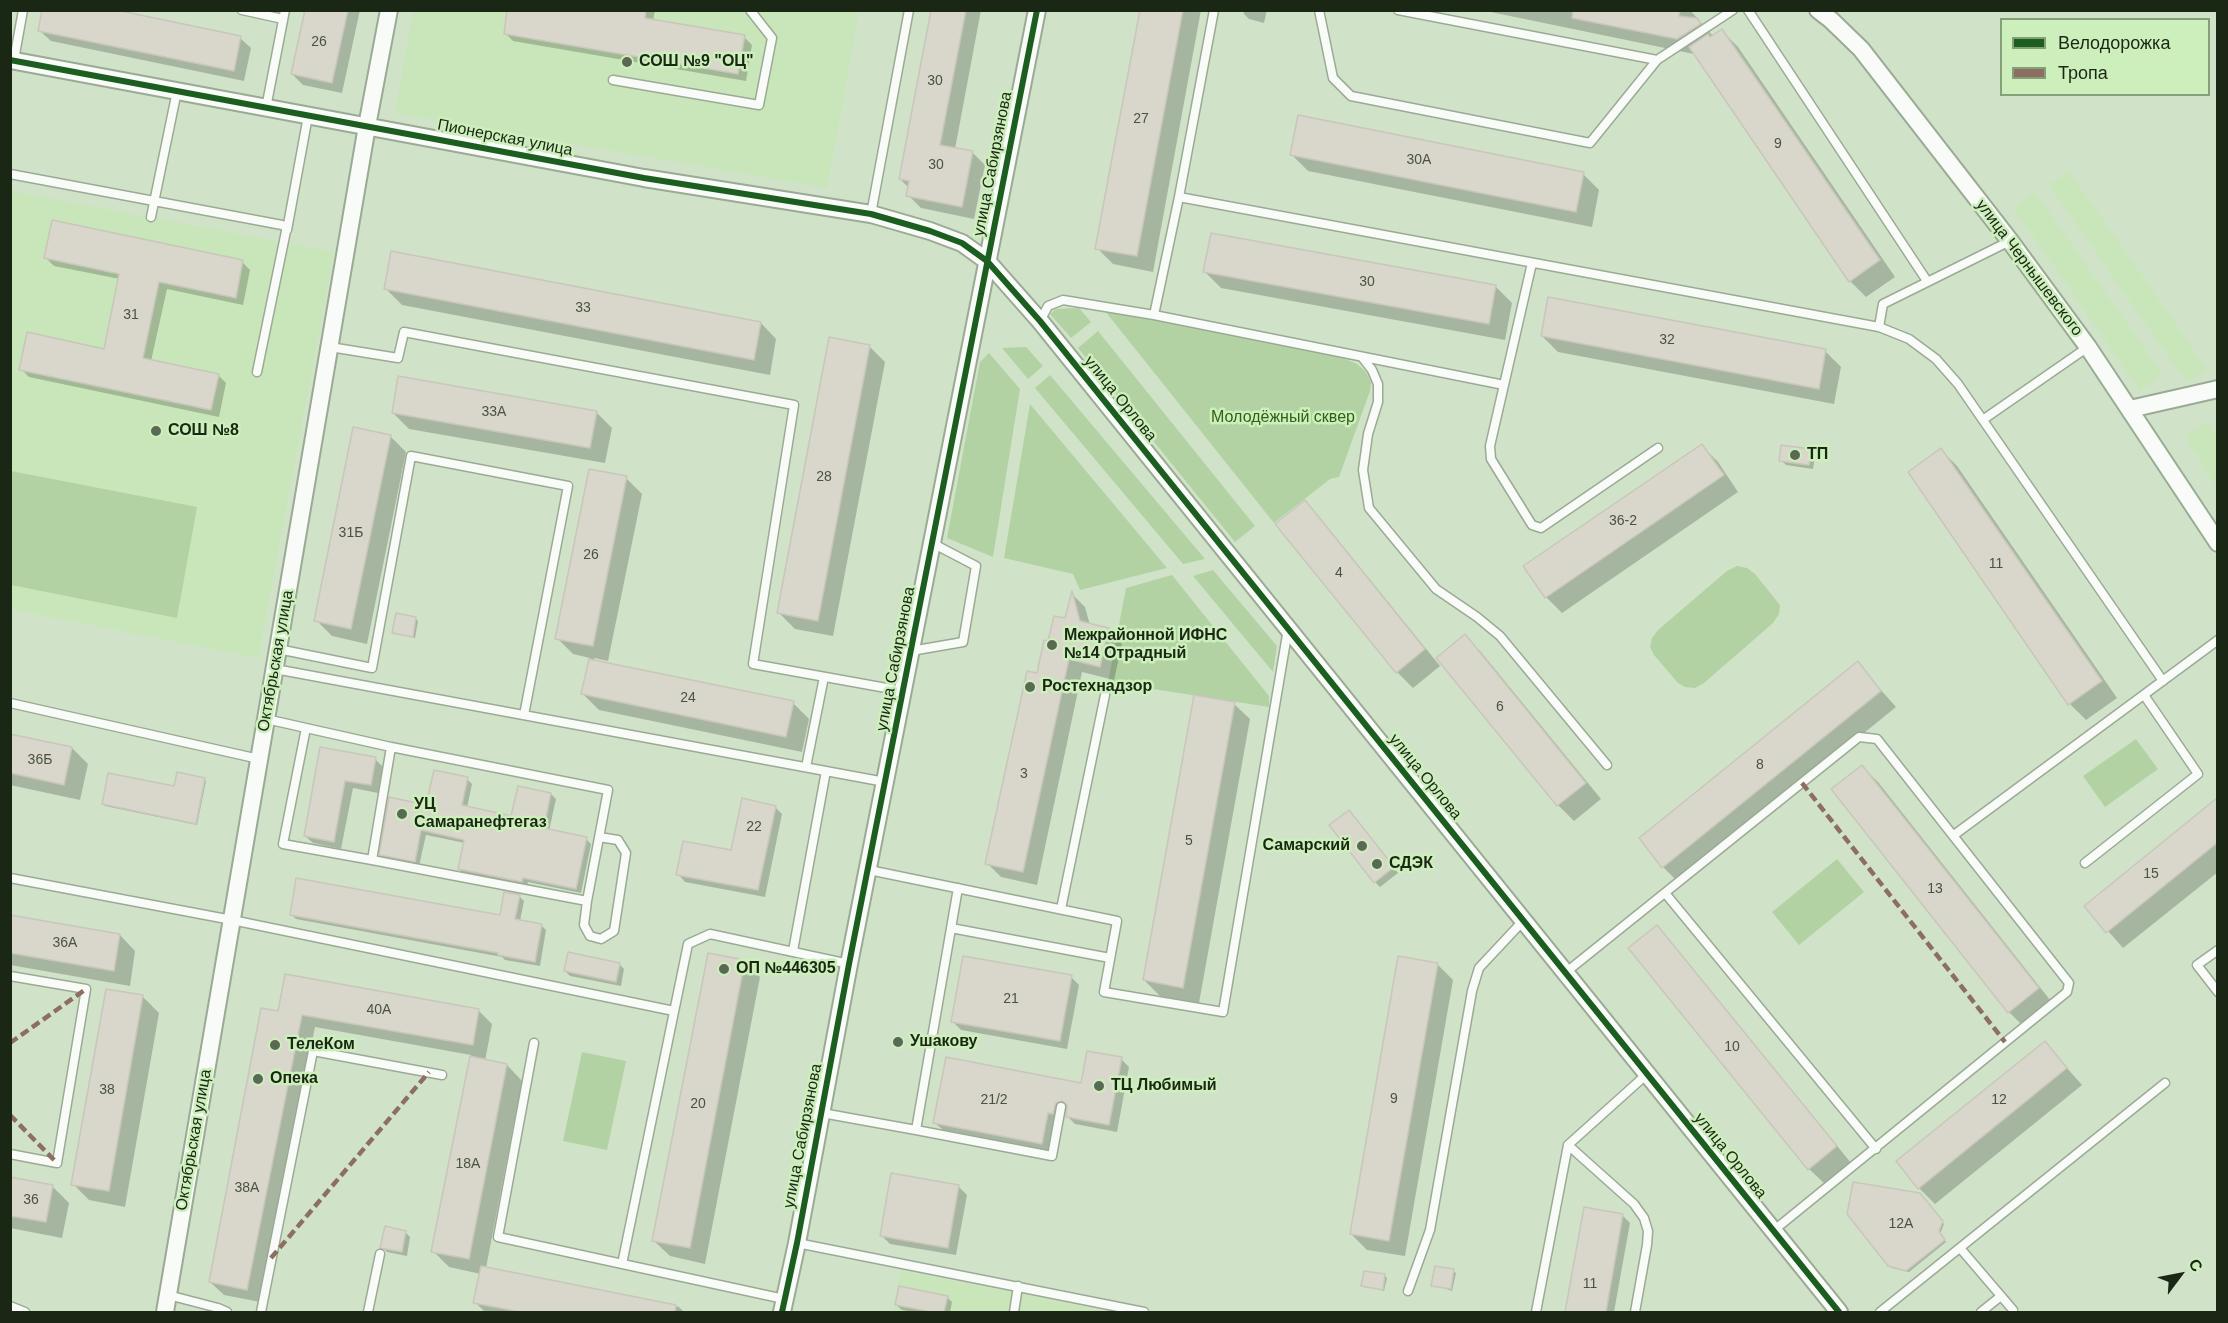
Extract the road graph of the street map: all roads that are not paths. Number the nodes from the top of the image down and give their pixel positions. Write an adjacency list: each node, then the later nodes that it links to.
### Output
1 (23, 10): 14 (lane)
2 (242, 10): 13 (lane)
3 (389, 10): 20 (street, Октябрьская улица)
4 (750, 10): 16 (lane)
5 (909, 10): 24 (lane)
6 (1036, 10): 28 (street, улица Сабирзянова)
7 (1214, 10): 22 (lane)
8 (1319, 10): 15 (lane)
9 (1398, 10): 15 (lane)
10 (1733, 10): 15 (lane)
11 (1748, 10): 30 (lane)
12 (1818, 10): 27 (street, улица Чернышевского)
13 (284, 15): 18 (lane)
14 (12, 60): 17 (street, Пионерская улица)
15 (1657, 60)
16 (613, 80)
17 (177, 91): 18 (street, Пионерская улица); 23 (lane)
18 (266, 108): 19 (street, Пионерская улица)
19 (308, 116): 20 (street, Пионерская улица); 26 (lane)
20 (368, 126): 24 (street, Пионерская улица); 34 (street, Октябрьская улица)
21 (10, 174): 23 (lane)
22 (1179, 197): 29 (lane); 31 (lane)
23 (155, 201): 25 (lane); 26 (lane)
24 (871, 214): 28 (street, Пионерская улица)
25 (152, 217)
26 (286, 231): 37 (lane)
27 (2010, 241): 30 (lane); 35 (street, улица Чернышевского)
28 (987, 261): 32 (street, улица Орлова); 43 (street, улица Сабирзянова)
29 (1532, 263): 33 (lane); 38 (lane)
30 (1927, 281): 33 (lane)
31 (1154, 315): 32 (lane); 36 (lane)
32 (1040, 321): 45 (street, улица Орлова)
33 (1879, 327): 41 (lane)
34 (330, 346): 47 (street, Октябрьская улица); 50 (lane)
35 (2088, 347): 40 (street, улица Чернышевского); 41 (lane)
36 (1362, 357): 38 (lane); 61 (lane)
37 (257, 372)
38 (1504, 385): 42 (lane)
39 (2217, 389): 40 (street)
40 (2130, 409): 44 (street, улица Чернышевского)
41 (1984, 419): 51 (lane)
42 (1658, 448)
43 (932, 543): 48 (street, улица Сабирзянова); 48 (lane)
44 (2217, 543)
45 (1288, 628): 76 (street, улица Орлова); 80 (lane)
46 (2217, 640): 51 (lane)
47 (278, 649): 49 (street, Октябрьская улица); 56 (lane)
48 (911, 651): 52 (street, улица Сабирзянова)
49 (275, 669): 56 (lane); 57 (street, Октябрьская улица)
50 (824, 677): 52 (lane); 62 (lane)
51 (2163, 681): 54 (lane)
52 (903, 691): 64 (street, улица Сабирзянова)
53 (1105, 695): 74 (lane)
54 (2144, 695): 65 (lane); 68 (lane)
55 (10, 703): 60 (lane)
56 (524, 715): 62 (lane)
57 (266, 719): 58 (lane); 60 (street, Октябрьская улица)
58 (306, 728): 59 (lane); 67 (lane)
59 (391, 747): 66 (lane); 67 (lane)
60 (260, 759): 75 (street, Октябрьская улица)
61 (1608, 765)
62 (806, 767): 63 (lane)
63 (826, 771): 64 (lane); 79 (lane)
64 (885, 782): 69 (street, улица Сабирзянова)
65 (1954, 835): 72 (lane); 94 (lane)
66 (599, 837): 73 (lane); 73 (lane)
67 (372, 860): 73 (lane)
68 (2085, 863)
69 (868, 870): 71 (lane); 81 (street, улица Сабирзянова)
70 (10, 878): 75 (lane)
71 (958, 888): 74 (lane); 77 (lane)
72 (1665, 893): 82 (lane); 94 (lane)
73 (588, 901)
74 (1061, 909): 80 (lane)
75 (232, 921): 85 (lane); 103 (street, Октябрьская улица)
76 (1523, 921): 82 (street, улица Орлова); 102 (lane)
77 (951, 928): 80 (lane); 92 (lane)
78 (2217, 950): 84 (lane)
79 (793, 951): 81 (lane); 85 (lane)
80 (1110, 958)
81 (849, 964): 91 (street, улица Сабирзянова)
82 (1566, 973): 87 (street, улица Орлова)
83 (10, 976): 95 (lane)
84 (2217, 992)
85 (674, 1011): 100 (lane)
86 (534, 1043): 100 (lane)
87 (1647, 1074): 93 (lane); 96 (street, улица Орлова)
88 (442, 1075): 111 (lane)
89 (2165, 1083): 98 (lane)
90 (1061, 1107): 92 (lane)
91 (822, 1113): 92 (lane); 97 (street, улица Сабирзянова)
92 (916, 1130)
93 (1569, 1145): 115 (lane); 116 (lane)
94 (1876, 1149): 96 (lane)
95 (10, 1154)
96 (1773, 1231): 117 (street, улица Орлова)
97 (797, 1243): 101 (lane); 106 (street, улица Сабирзянова)
98 (1960, 1248): 104 (lane); 118 (lane)
99 (380, 1254): 112 (lane)
100 (622, 1264): 106 (lane)
101 (1018, 1286): 113 (lane); 114 (lane)
102 (1408, 1291)
103 (168, 1295): 109 (street, Октябрьская улица); 110 (lane)
104 (2001, 1296): 107 (lane); 119 (lane)
105 (10, 1306): 108 (lane)
106 (783, 1306)
107 (2013, 1310)
108 (25, 1312)
109 (165, 1312)
110 (227, 1312)
111 (261, 1312)
112 (368, 1312)
113 (1014, 1312)
114 (1144, 1312)
115 (1536, 1312)
116 (1635, 1312)
117 (1839, 1312)
118 (1880, 1312)
119 (1981, 1312)

